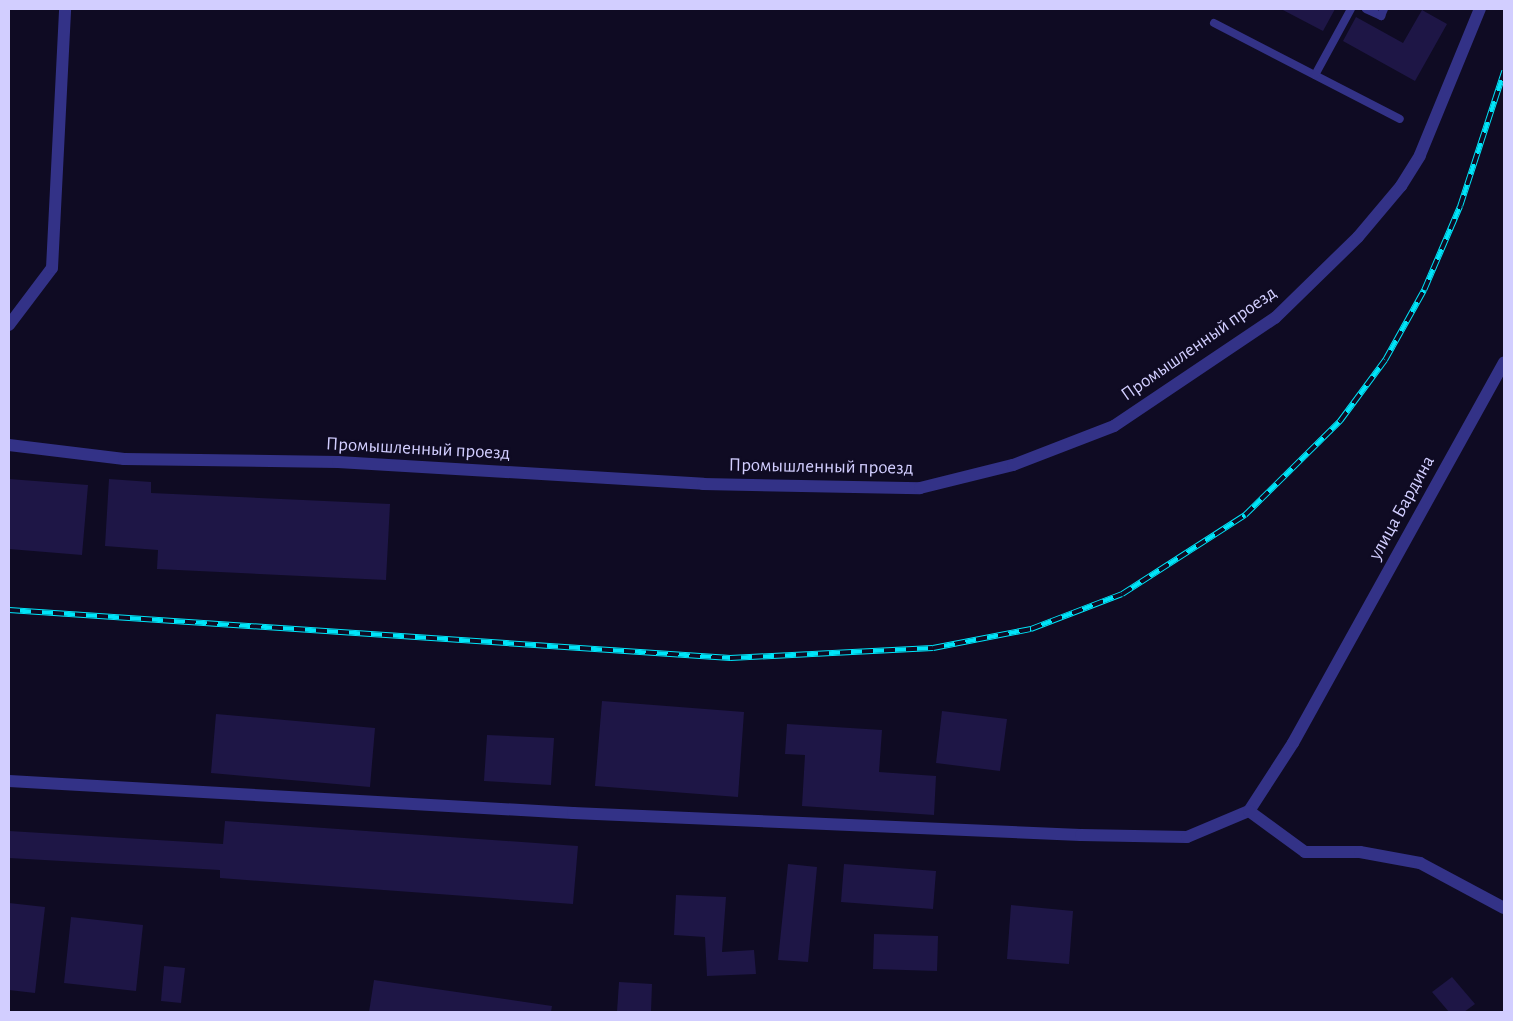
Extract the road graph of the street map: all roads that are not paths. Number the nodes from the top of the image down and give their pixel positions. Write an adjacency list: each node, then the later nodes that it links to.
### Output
1 (66, 9): 9 (street)
2 (1351, 9): 7 (lane)
3 (1366, 9): 4 (lane)
4 (1384, 9)
5 (1480, 9): 11 (street, Промышленный проезд)
6 (1214, 23): 7 (lane)
7 (1316, 75): 8 (lane)
8 (1400, 119)
9 (9, 325)
10 (1504, 363): 13 (street, улица Бардина)
11 (9, 445)
12 (9, 781): 13 (street)
13 (1249, 811): 14 (street)
14 (1504, 908)

